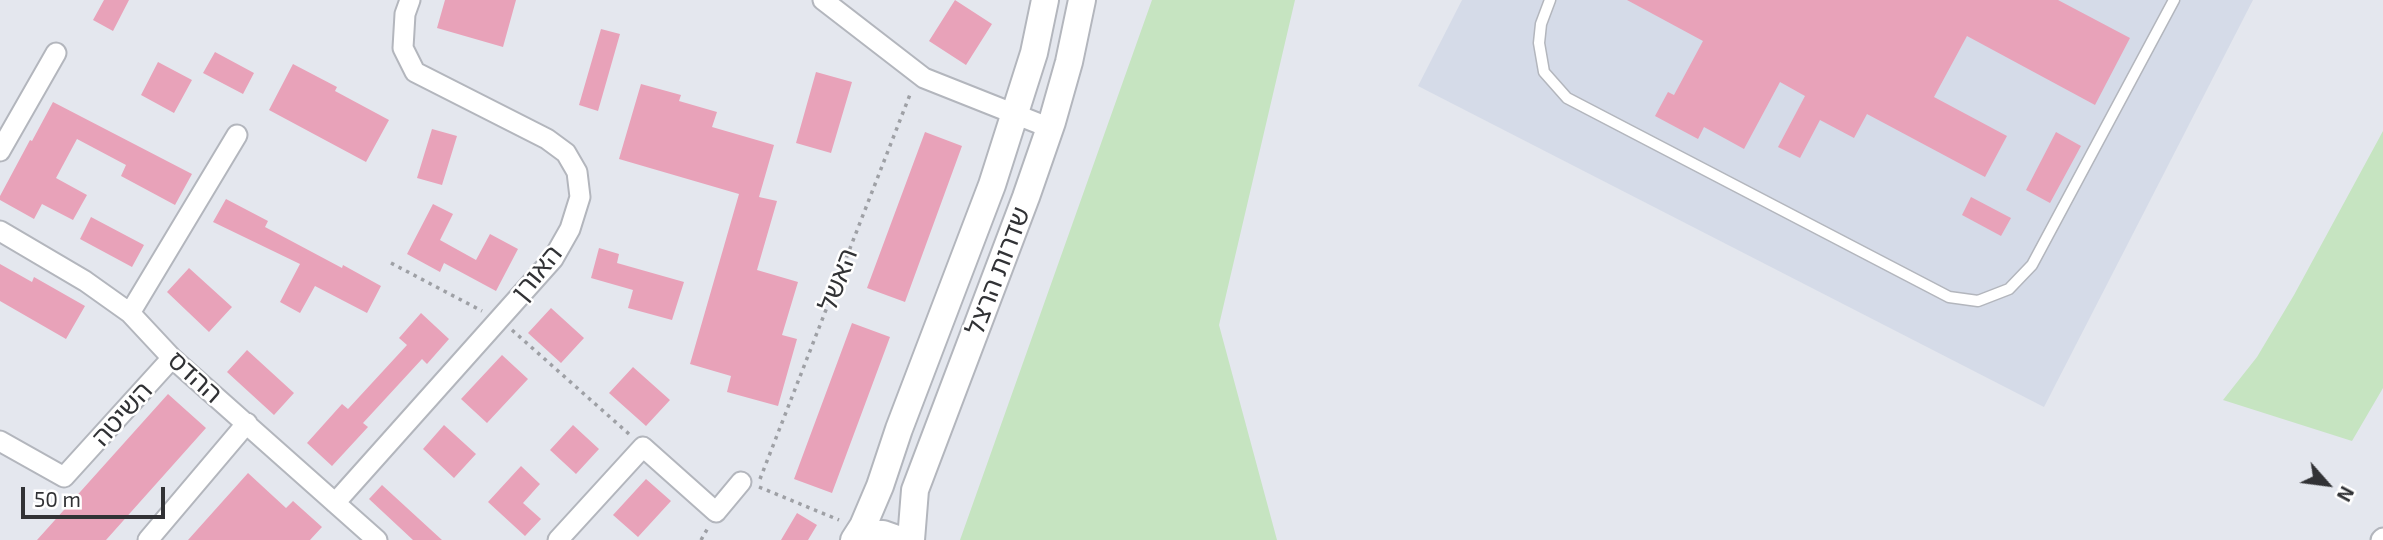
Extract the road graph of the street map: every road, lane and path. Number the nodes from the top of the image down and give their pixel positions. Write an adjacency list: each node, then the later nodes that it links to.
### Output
1 (410, 0): 16 (street, האורן)
2 (823, 0): 8 (street)
3 (1045, 0): 9 (main road, שדרות הרצל)
4 (1082, 0): 10 (main road, שדרות הרצל)
5 (1550, 0): 6 (lane)
6 (2174, 0)
7 (56, 53): 12 (street)
8 (918, 74): 9 (street); 21 (path, האשל)
9 (1015, 116): 10 (street); 23 (main road, שדרות הרצל)
10 (1050, 128): 28 (main road, שדרות הרצל)
11 (237, 135): 15 (street)
12 (0, 152)
13 (0, 231): 15 (street, ההדס)
14 (391, 263): 16 (path)
15 (130, 313): 17 (street, ההדס)
16 (499, 319): 20 (path); 22 (street, האורן)
17 (172, 358): 18 (street, ההדס); 19 (street, השיטה)
18 (247, 423): 22 (street, ההדס); 24 (street)
19 (0, 441)
20 (643, 447): 21 (street); 26 (street)
21 (749, 485): 23 (path)
22 (335, 503): 25 (street, ההדס)
23 (857, 536): 27 (main road)
24 (148, 540)
25 (377, 540)
26 (558, 540)
27 (900, 540)
28 (911, 540)

